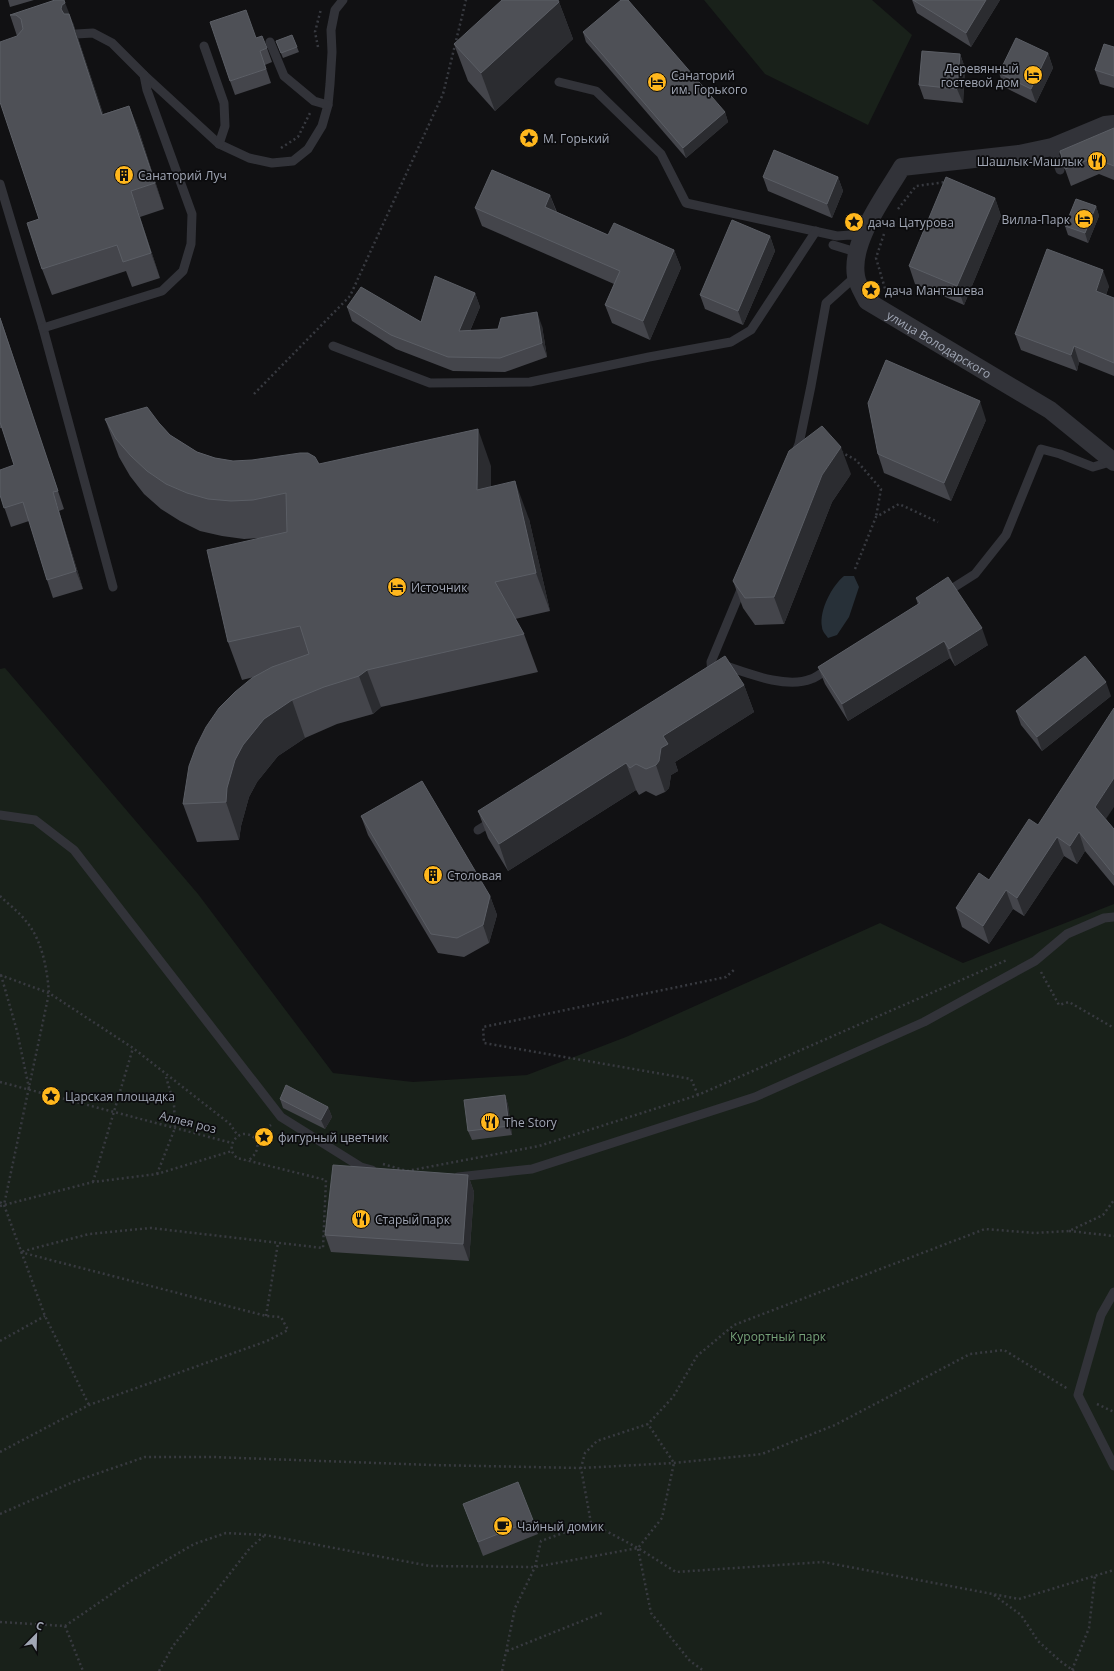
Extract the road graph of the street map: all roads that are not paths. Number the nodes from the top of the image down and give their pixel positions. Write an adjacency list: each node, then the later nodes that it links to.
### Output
1 (343, 0): 7 (lane)
2 (76, 34): 5 (lane)
3 (270, 42): 7 (lane)
4 (204, 46): 9 (lane)
5 (144, 75): 9 (lane); 17 (lane)
6 (559, 82): 13 (lane)
7 (328, 105): 9 (lane)
8 (1114, 124): 10 (street)
9 (219, 144)
10 (1052, 147): 11 (lane); 15 (street)
11 (1060, 170)
12 (0, 184): 17 (lane)
13 (816, 231): 15 (lane); 18 (lane)
14 (834, 245): 15 (lane)
15 (858, 245): 16 (street, улица Володарского)
16 (856, 276): 19 (street, улица Володарского); 20 (lane)
17 (43, 328): 22 (lane)
18 (333, 346)
19 (1114, 462): 23 (lane)
20 (791, 464)
21 (746, 576): 24 (lane)
22 (113, 586)
23 (936, 599)
24 (711, 662): 25 (lane); 26 (lane)
25 (838, 662)
26 (708, 682)
27 (505, 814): 29 (lane)
28 (0, 816): 31 (lane)
29 (478, 830)
30 (1114, 917): 32 (lane)
31 (381, 1173)
32 (450, 1178)
33 (1114, 1292): 34 (lane)
34 (1114, 1466)

